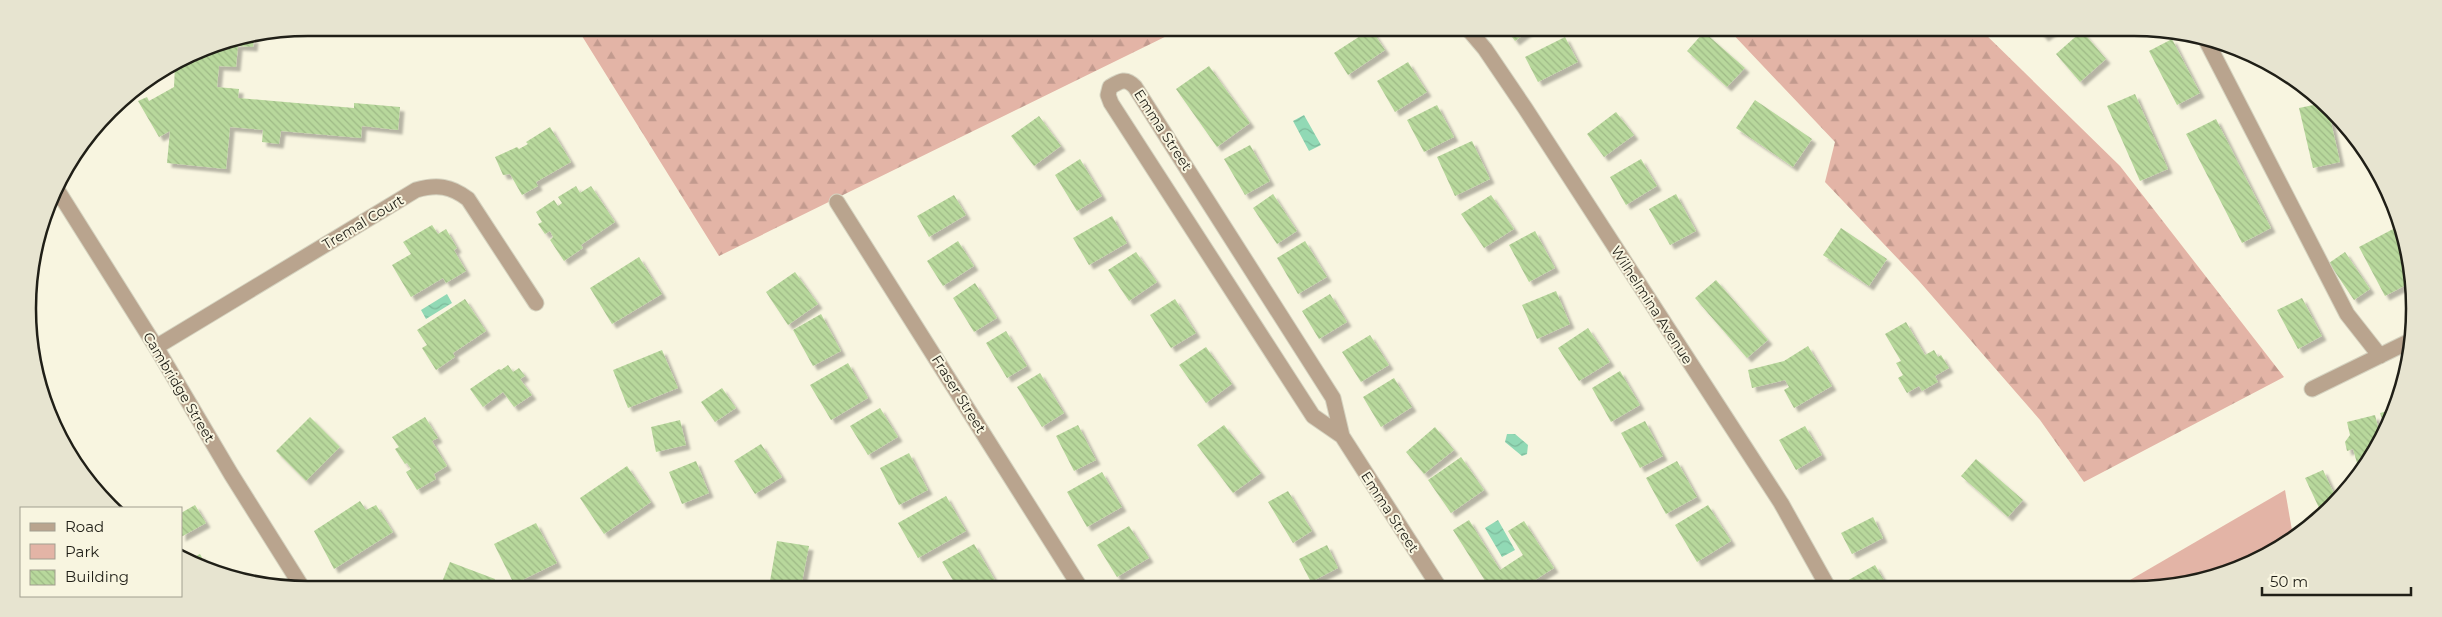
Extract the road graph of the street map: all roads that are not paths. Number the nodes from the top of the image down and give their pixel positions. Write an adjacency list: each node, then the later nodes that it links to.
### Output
1 (1474, 36): 14 (street, Wilhelmina Avenue)
2 (2210, 48): 8 (street)
3 (61, 196): 7 (street, Cambridge Street)
4 (837, 202): 12 (street, Fraser Street)
5 (536, 303): 7 (street, Tremal Court)
6 (2403, 345): 8 (street)
7 (156, 347): 11 (street, Cambridge Street)
8 (2380, 356): 9 (street)
9 (2312, 389)
10 (1342, 436): 10 (street, Emma Street); 13 (street, Emma Street)
11 (298, 580)
12 (1076, 581)
13 (1435, 581)
14 (1825, 581)

